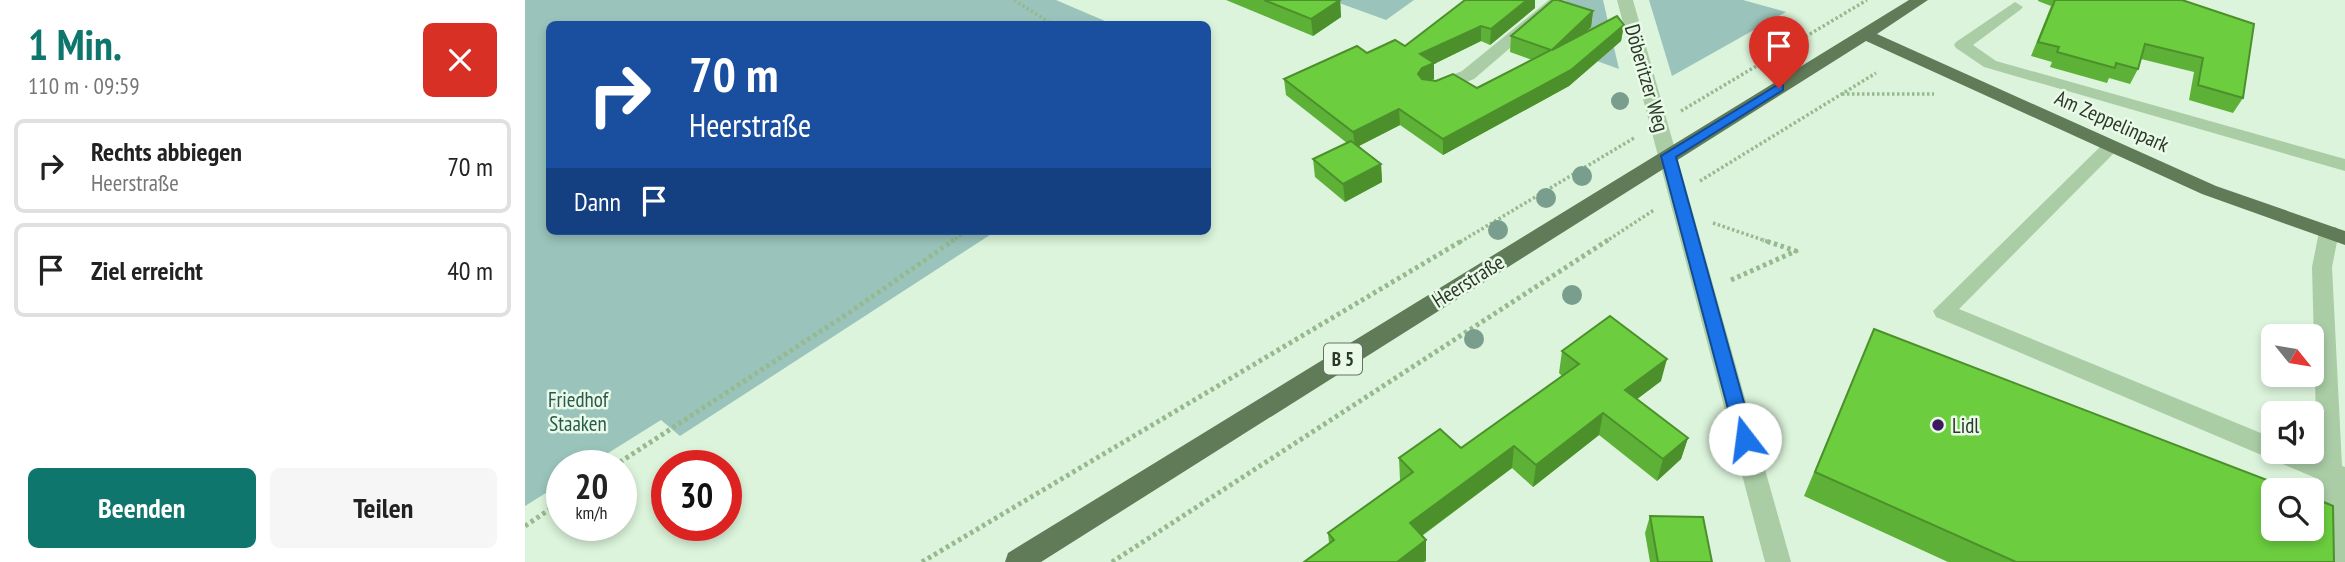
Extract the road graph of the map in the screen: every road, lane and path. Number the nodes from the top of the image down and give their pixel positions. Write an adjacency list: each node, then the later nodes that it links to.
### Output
1 (1014, 0): 7 (path)
2 (1558, 0): 10 (street)
3 (1625, 0): 13 (street, Döberitzer Weg)
4 (1867, 0): 13 (path)
5 (1920, 0): 8 (main road, Heerstraße / B 5)
6 (2015, 7): 16 (street)
7 (1047, 21)
8 (1865, 34): 14 (main road, Am Zeppelinpark); 15 (main road, Heerstraße / B 5)
9 (1876, 73): 11 (path)
10 (1430, 90)
11 (1841, 94): 12 (path); 17 (path)
12 (1945, 94)
13 (1660, 123): 15 (street, Döberitzer Weg); 27 (path)
14 (2111, 146): 19 (main road, Am Zeppelinpark); 21 (street)
15 (1668, 156): 17 (street, Döberitzer Weg); 28 (main road, Heerstraße / B 5)
16 (2345, 164)
17 (1682, 203): 20 (street, Döberitzer Weg); 20 (path); 29 (path)
18 (961, 235): 22 (path)
19 (2337, 235): 24 (street)
20 (1706, 291): 30 (street, Döberitzer Weg)
21 (2261, 444)
22 (637, 451)
23 (2310, 464): 24 (street)
24 (2338, 475): 31 (street)
25 (546, 512): 26 (path)
26 (525, 526)
27 (922, 562)
28 (1018, 562)
29 (1112, 562)
30 (1778, 562)
31 (2333, 562)

